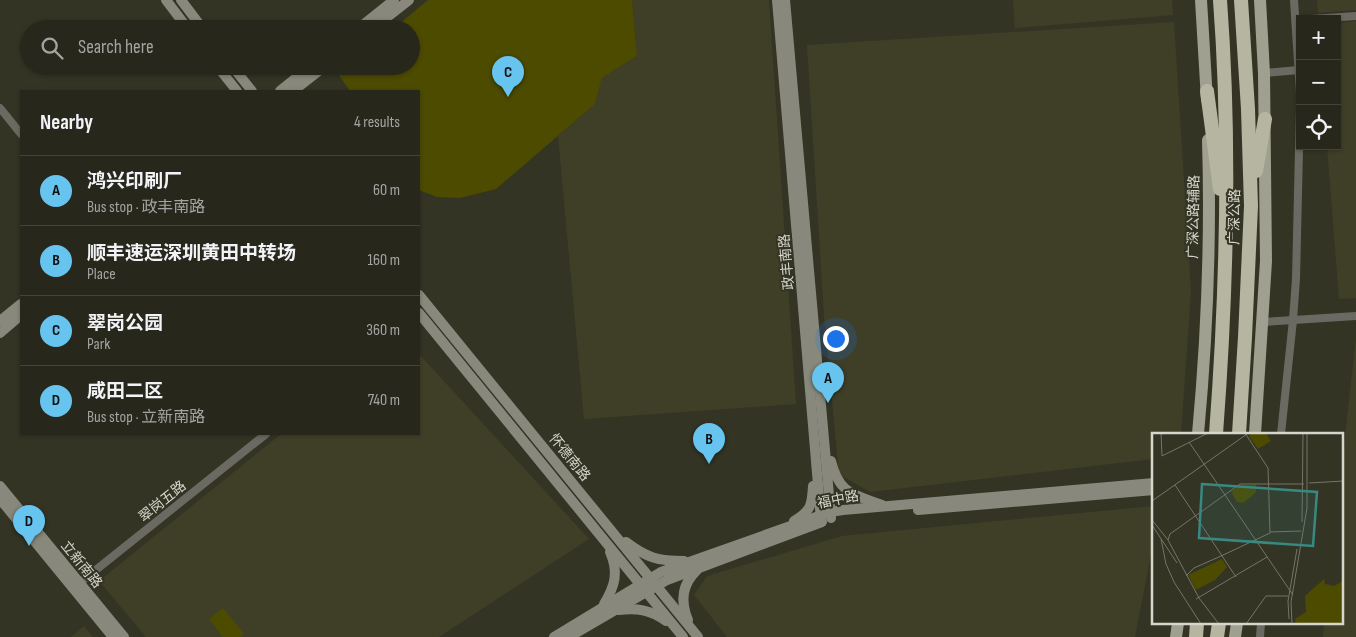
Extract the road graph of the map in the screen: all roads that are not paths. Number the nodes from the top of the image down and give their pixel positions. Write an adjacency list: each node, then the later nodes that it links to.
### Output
1 (166, 0): 15 (main road)
2 (181, 0): 16 (main road)
3 (394, 0): 17 (main road)
4 (409, 0): 18 (main road)
5 (777, 0): 45 (main road, 政丰南路)
6 (785, 0): 46 (main road, 政丰南路)
7 (1201, 0): 29 (main road, 广深公路辅路)
8 (1220, 0): 35 (highway, 广深公路)
9 (1241, 0): 34 (highway, 广深公路)
10 (1261, 0): 20 (main road)
11 (1294, 0): 12 (street)
12 (1297, 15)
13 (1356, 16): 14 (street)
14 (1341, 17)
15 (181, 20)
16 (196, 20)
17 (369, 20)
18 (383, 20)
19 (1296, 70): 20 (street)
20 (1264, 73): 31 (main road)
21 (224, 75): 25 (main road)
22 (239, 75): 26 (main road)
23 (300, 75): 27 (main road)
24 (314, 75): 28 (main road)
25 (236, 90)
26 (251, 90)
27 (281, 90)
28 (296, 90)
29 (1207, 91): 35 (highway); 47 (main road, 广深公路辅路)
30 (0, 108): 32 (street)
31 (1265, 119): 34 (highway); 43 (main road)
32 (20, 133)
33 (1299, 150): 41 (street)
34 (1251, 206): 49 (highway, 广深公路)
35 (1227, 244): 48 (highway, 广深公路)
36 (420, 296): 60 (main road, 怀德南路)
37 (20, 305): 42 (main road)
38 (420, 314): 61 (main road, 怀德南路)
39 (20, 316): 44 (main road)
40 (1356, 316): 41 (street)
41 (1293, 320): 43 (street); 51 (street)
42 (0, 321)
43 (1263, 322): 50 (main road)
44 (0, 333)
45 (811, 398): 58 (main road, 政丰南路); 59 (main road)
46 (823, 432): 57 (main road); 58 (main road, 政丰南路)
47 (1198, 433)
48 (1216, 433)
49 (1239, 433)
50 (1255, 433)
51 (1281, 433)
52 (265, 435): 64 (street, 翠岗五路)
53 (1152, 482): 57 (main road, 福中路)
54 (0, 486): 64 (main road, 立新南路)
55 (1152, 490): 58 (main road, 福中路)
56 (0, 499): 64 (main road, 立新南路)
57 (885, 506): 58 (main road, 福中路)
58 (826, 517): 59 (main road, 福中路); 62 (main road, 福中路)
59 (778, 530): 62 (main road, 福中路)
60 (613, 532): 62 (main road); 63 (main road, 怀德南路)
61 (602, 536): 65 (main road, 怀德南路); 66 (main road)
62 (696, 564): 63 (main road, 福中路); 73 (main road)
63 (653, 582): 65 (main road, 福中路); 73 (main road, 怀德南路)
64 (76, 585): 74 (main road, 立新南路); 75 (main road, 立新南路)
65 (643, 588): 66 (main road, 福中路); 67 (main road, 福中路); 72 (main road, 怀德南路)
66 (603, 607): 76 (main road, 福中路)
67 (613, 611): 72 (main road); 77 (main road, 福中路)
68 (1178, 624): 78 (main road)
69 (1218, 624): 79 (highway)
70 (1237, 624): 80 (main road)
71 (1261, 624): 81 (street)
72 (681, 635)
73 (697, 636)
74 (114, 637)
75 (124, 637)
76 (554, 637)
77 (569, 637)
78 (1176, 637)
79 (1217, 637)
80 (1235, 637)
81 (1260, 637)

